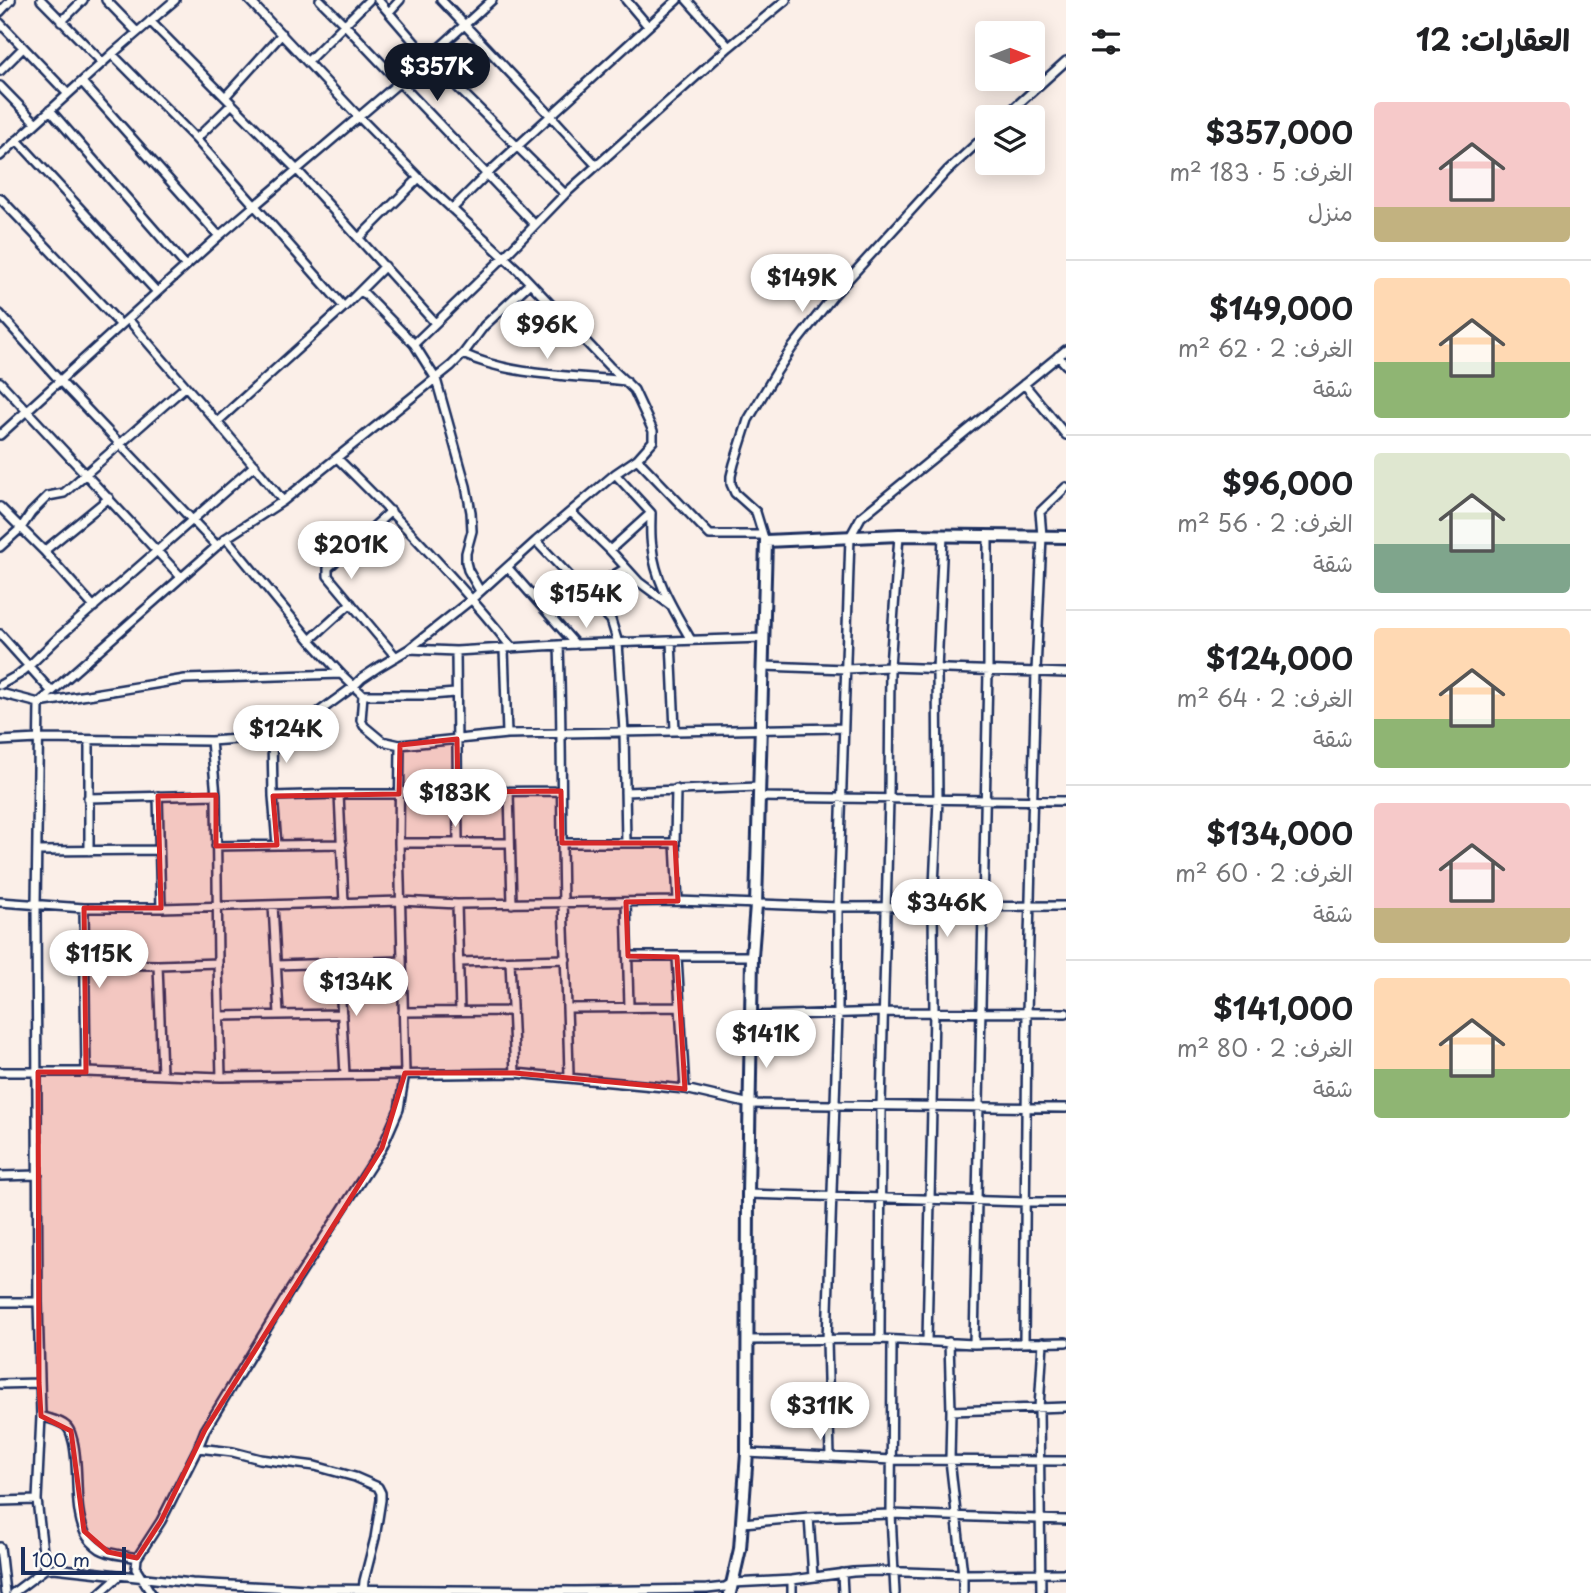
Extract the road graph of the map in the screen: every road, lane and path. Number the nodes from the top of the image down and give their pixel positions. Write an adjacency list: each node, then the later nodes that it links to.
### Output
1 (11, 0): 17 (street)
2 (41, 0): 19 (street)
3 (83, 0): 19 (street)
4 (106, 0): 25 (street)
5 (249, 0): 26 (street)
6 (320, 0): 22 (street)
7 (369, 0): 22 (street)
8 (378, 0): 18 (street)
9 (400, 0): 18 (street)
10 (441, 0): 23 (street)
11 (492, 0): 23 (street)
12 (626, 0): 24 (street)
13 (677, 0): 24 (street)
14 (687, 0): 27 (street)
15 (786, 0): 27 (street)
16 (169, 2): 20 (street)
17 (0, 12)
18 (388, 12): 30 (street)
19 (61, 22): 33 (street)
20 (150, 22): 25 (street); 39 (street)
21 (0, 23): 28 (street)
22 (345, 25): 31 (street); 36 (street)
23 (464, 25): 30 (street); 43 (street)
24 (648, 26): 43 (street)
25 (137, 32): 29 (street)
26 (282, 34): 31 (street); 39 (street)
27 (729, 47): 51 (street)
28 (23, 48): 34 (street); 38 (street)
29 (112, 54): 33 (street); 46 (street)
30 (428, 58): 36 (street); 49 (street)
31 (307, 61): 44 (street)
32 (1066, 61): 41 (street)
33 (103, 63): 35 (street)
34 (0, 71)
35 (82, 82): 38 (street); 60 (street)
36 (399, 83): 44 (street); 53 (street)
37 (0, 86): 45 (street)
38 (68, 94): 42 (street)
39 (225, 97): 40 (street)
40 (232, 104): 46 (street); 52 (street)
41 (1017, 105)
42 (50, 110): 45 (street); 63 (street)
43 (551, 116): 49 (street); 51 (street)
44 (359, 117): 52 (street); 54 (street)
45 (36, 123): 47 (street)
46 (195, 139): 57 (street)
47 (17, 140): 50 (street); 67 (street)
48 (975, 145): 110 (street)
49 (519, 146): 53 (street); 55 (street)
50 (2, 151)
51 (596, 165): 55 (street)
52 (298, 170): 57 (street); 61 (street)
53 (486, 175): 58 (street); 59 (street)
54 (419, 178): 58 (street); 61 (street)
55 (565, 194): 59 (street)
56 (0, 198): 72 (street)
57 (256, 206): 60 (street); 68 (street)
58 (452, 209): 62 (street)
59 (535, 225): 62 (street)
60 (219, 236): 63 (street)
61 (359, 238): 64 (street)
62 (505, 257): 65 (street); 71 (street)
63 (186, 266): 67 (street)
64 (385, 266): 66 (street); 71 (street)
65 (530, 284): 75 (street); 81 (street)
66 (361, 290): 68 (street); 73 (street)
67 (157, 292): 70 (street)
68 (344, 307): 85 (street)
69 (0, 314): 79 (street)
70 (128, 319): 72 (street); 83 (street)
71 (435, 323): 73 (street)
72 (121, 325): 79 (street)
73 (414, 344): 78 (street)
74 (1066, 350): 76 (street)
75 (463, 354): 78 (street); 81 (street)
76 (1059, 356): 77 (street); 82 (street)
77 (1066, 365)
78 (436, 379): 89 (street); 121 (street)
79 (60, 381): 84 (street); 88 (street)
80 (0, 382): 84 (street)
81 (626, 382): 90 (street)
82 (1024, 384): 87 (street); 107 (street)
83 (185, 387): 85 (street); 88 (street)
84 (27, 412): 86 (street); 92 (street)
85 (217, 422): 91 (street)
86 (0, 435)
87 (1066, 435)
88 (121, 444): 92 (street); 101 (street)
89 (337, 458): 96 (street); 98 (street)
90 (637, 459): 93 (street); 110 (street)
91 (255, 465): 96 (street); 101 (street)
92 (85, 473): 95 (street); 102 (street)
93 (615, 474): 99 (street); 100 (street)
94 (1066, 487): 106 (street)
95 (109, 498): 114 (street); 116 (street)
96 (283, 501): 109 (street)
97 (0, 507): 102 (street)
98 (391, 511): 123 (street); 124 (street)
99 (571, 512): 111 (street); 115 (street)
100 (651, 513): 115 (street); 125 (street)
101 (193, 520): 113 (street); 114 (street)
102 (21, 528): 112 (street); 116 (street)
103 (899, 536): 104 (street); 107 (street); 142 (street)
104 (943, 536): 105 (street); 144 (street)
105 (988, 536): 106 (street); 145 (street)
106 (1042, 536): 108 (street); 146 (street)
107 (850, 537): 110 (street); 143 (street)
108 (1066, 537)
109 (226, 538): 113 (street); 130 (street)
110 (764, 538): 129 (street)
111 (536, 541): 117 (street); 120 (street)
112 (0, 547)
113 (216, 547): 119 (street)
114 (158, 550): 119 (street); 126 (street)
115 (610, 550): 118 (street)
116 (44, 551): 126 (street)
117 (508, 568): 121 (street); 127 (street)
118 (626, 568): 122 (street); 125 (street)
119 (181, 577): 151 (street)
120 (574, 582): 122 (street); 127 (street)
121 (480, 591): 123 (street)
122 (585, 592): 133 (street)
123 (472, 599): 136 (street); 137 (street)
124 (351, 603): 130 (street); 139 (street)
125 (671, 605): 132 (street)
126 (94, 607): 140 (street)
127 (543, 608): 134 (street)
128 (0, 634): 140 (street)
129 (764, 638): 132 (street); 141 (street)
130 (310, 640): 148 (street)
131 (671, 640): 132 (street); 133 (street); 158 (street)
132 (691, 640)
133 (618, 643): 134 (street); 159 (street)
134 (575, 644): 135 (street)
135 (559, 645): 136 (street); 160 (street)
136 (508, 648): 138 (street); 161 (street)
137 (409, 649): 138 (street); 139 (street)
138 (456, 651): 153 (street)
139 (396, 657): 150 (street)
140 (29, 666): 149 (street); 151 (street)
141 (764, 666): 143 (street); 157 (street)
142 (890, 667): 143 (street); 144 (street); 182 (street)
143 (846, 668): 156 (street)
144 (937, 670): 145 (street); 183 (street)
145 (988, 671): 146 (street); 184 (street)
146 (1036, 672): 147 (street); 185 (street)
147 (1066, 673)
148 (341, 674): 150 (street); 155 (street)
149 (0, 685)
150 (353, 687): 154 (street); 162 (street)
151 (51, 691): 155 (street)
152 (0, 693): 155 (street)
153 (456, 693): 154 (street); 164 (street)
154 (363, 695): 168 (street)
155 (38, 703): 163 (street)
156 (843, 728): 157 (street); 181 (street)
157 (761, 729): 158 (street); 174 (street)
158 (675, 730): 159 (street)
159 (624, 731): 160 (street); 173 (street)
160 (562, 732): 161 (street); 170 (street)
161 (507, 734): 164 (street)
162 (272, 735): 167 (street); 179 (street)
163 (38, 739): 165 (street); 166 (street); 197 (street)
164 (457, 740): 168 (street); 171 (street)
165 (0, 741)
166 (89, 741): 167 (street); 180 (street)
167 (211, 741): 177 (street)
168 (400, 745): 176 (street)
169 (676, 789): 173 (street); 174 (street); 192 (street)
170 (561, 791): 172 (street); 190 (street)
171 (458, 792): 172 (street); 188 (street)
172 (509, 792): 189 (street)
173 (625, 792): 191 (street)
174 (759, 792): 181 (street); 209 (street)
175 (339, 794): 176 (street); 179 (street); 193 (street)
176 (399, 794): 187 (street)
177 (216, 795): 178 (street); 195 (street)
178 (158, 796): 180 (street); 196 (street)
179 (273, 796): 194 (street)
180 (88, 798): 198 (street)
181 (841, 798): 182 (street); 214 (street)
182 (889, 799): 183 (street); 211 (street)
183 (938, 800): 184 (street); 218 (street)
184 (986, 801): 185 (street); 215 (street)
185 (1032, 801): 186 (street); 212 (street)
186 (1066, 801)
187 (400, 843): 188 (street); 199 (street)
188 (458, 843): 189 (street)
189 (510, 843): 207 (street)
190 (562, 843): 191 (street); 204 (street)
191 (626, 843): 192 (street)
192 (675, 843): 200 (street)
193 (342, 844): 194 (street); 203 (street)
194 (277, 845): 195 (street)
195 (216, 846): 210 (street)
196 (158, 850): 198 (street); 217 (street)
197 (37, 851): 198 (street); 205 (street)
198 (89, 851)
199 (401, 901): 203 (street); 206 (street); 223 (street)
200 (678, 901): 202 (street); 209 (street)
201 (0, 902): 205 (street)
202 (626, 902): 204 (street); 219 (street)
203 (344, 903): 208 (street)
204 (563, 903): 207 (street); 222 (street)
205 (36, 904): 216 (street); 248 (street)
206 (457, 904): 207 (street); 225 (street)
207 (512, 904)
208 (273, 905): 210 (street); 230 (street)
209 (756, 905): 214 (street); 220 (street)
210 (217, 906): 217 (street); 228 (street)
211 (886, 906): 214 (street); 218 (street); 237 (street)
212 (1031, 906): 213 (street); 215 (street); 240 (street)
213 (1066, 906)
214 (838, 907): 244 (street)
215 (984, 907): 218 (street); 239 (street)
216 (84, 908): 217 (street); 227 (street)
217 (162, 908)
218 (933, 908): 238 (street)
219 (628, 956): 221 (street); 231 (street)
220 (752, 956): 221 (street); 246 (street)
221 (677, 957): 232 (street)
222 (566, 959): 224 (street); 233 (street)
223 (402, 961): 226 (street); 236 (street)
224 (510, 961): 225 (street); 235 (street)
225 (459, 962): 234 (street)
226 (339, 963): 230 (street); 243 (street)
227 (85, 964): 229 (street); 249 (street)
228 (218, 964): 229 (street); 245 (street)
229 (158, 965): 252 (street)
230 (276, 965): 242 (street)
231 (629, 1007): 232 (street); 233 (street)
232 (680, 1007): 256 (street)
233 (568, 1008): 255 (street)
234 (460, 1011): 235 (street); 236 (street)
235 (512, 1011): 251 (street)
236 (403, 1012): 250 (street)
237 (884, 1012): 238 (street); 244 (street); 259 (street)
238 (934, 1012): 239 (street); 260 (street)
239 (981, 1013): 240 (street); 261 (street)
240 (1027, 1013): 241 (street); 262 (street)
241 (1066, 1013)
242 (279, 1014): 243 (street); 245 (street)
243 (342, 1014): 253 (street)
244 (838, 1014): 246 (street); 258 (street)
245 (220, 1016): 254 (street)
246 (751, 1016): 257 (street)
247 (0, 1072): 248 (street)
248 (38, 1072): 249 (street); 264 (street)
249 (86, 1072): 252 (street)
250 (405, 1073): 251 (street); 253 (street); 291 (street)
251 (515, 1073): 255 (street)
252 (162, 1074): 254 (street)
253 (345, 1075): 254 (street)
254 (221, 1077)
255 (569, 1078): 256 (street)
256 (685, 1089): 257 (street)
257 (750, 1104): 258 (street); 266 (street)
258 (835, 1105): 259 (street); 267 (street)
259 (881, 1105): 260 (street); 268 (street)
260 (931, 1105): 261 (street); 269 (street)
261 (980, 1106): 262 (street); 270 (street)
262 (1027, 1108): 263 (street); 271 (street)
263 (1066, 1108)
264 (38, 1175): 265 (street); 274 (street)
265 (0, 1176)
266 (748, 1194): 267 (street); 276 (street)
267 (831, 1195): 268 (street); 277 (street)
268 (880, 1198): 269 (street); 275 (street)
269 (929, 1199): 270 (street); 279 (street)
270 (978, 1200): 271 (street); 284 (street)
271 (1026, 1202): 272 (street); 281 (street)
272 (1066, 1202)
273 (0, 1302): 274 (street)
274 (38, 1302): 285 (street)
275 (880, 1339): 277 (street); 278 (street)
276 (748, 1340): 277 (street); 292 (street)
277 (827, 1340): 293 (street)
278 (892, 1340): 279 (street); 296 (street)
279 (927, 1342): 280 (street)
280 (948, 1342): 284 (street); 289 (street)
281 (1024, 1342): 282 (street); 284 (street)
282 (1043, 1342): 283 (street); 288 (street)
283 (1066, 1342)
284 (974, 1343)
285 (39, 1383): 286 (street); 290 (street)
286 (0, 1384)
287 (1066, 1407): 288 (street)
288 (1039, 1408): 289 (street); 295 (street)
289 (951, 1411): 294 (street)
290 (41, 1416): 298 (street); 307 (street)
291 (198, 1448): 307 (street); 319 (street)
292 (747, 1453): 293 (street); 305 (street)
293 (830, 1457): 296 (street)
294 (950, 1460): 295 (street); 296 (street); 301 (street)
295 (1041, 1460): 297 (street); 303 (street)
296 (892, 1461): 300 (street)
297 (1066, 1461)
298 (37, 1500): 299 (street); 308 (street)
299 (0, 1501)
300 (891, 1514): 301 (street); 302 (street); 309 (street)
301 (955, 1516): 303 (street); 312 (street)
302 (808, 1517): 305 (street); 316 (street)
303 (1041, 1520): 304 (street); 313 (street)
304 (1066, 1520)
305 (743, 1523): 318 (street)
306 (0, 1547): 320 (street)
307 (137, 1558): 315 (street)
308 (45, 1569): 314 (street); 321 (street)
309 (893, 1572): 310 (street); 312 (street); 326 (street)
310 (842, 1573): 316 (street); 325 (street)
311 (1066, 1573): 313 (street)
312 (962, 1574): 313 (street); 327 (street)
313 (1041, 1574): 328 (street)
314 (120, 1576): 315 (street); 322 (street)
315 (140, 1577): 319 (street); 323 (street)
316 (813, 1577): 317 (street)
317 (792, 1580): 318 (street); 324 (street)
318 (731, 1588): 319 (street)
319 (363, 1591)
320 (5, 1593)
321 (13, 1593)
322 (100, 1593)
323 (151, 1593)
324 (792, 1593)
325 (843, 1593)
326 (895, 1593)
327 (963, 1593)
328 (1041, 1593)

